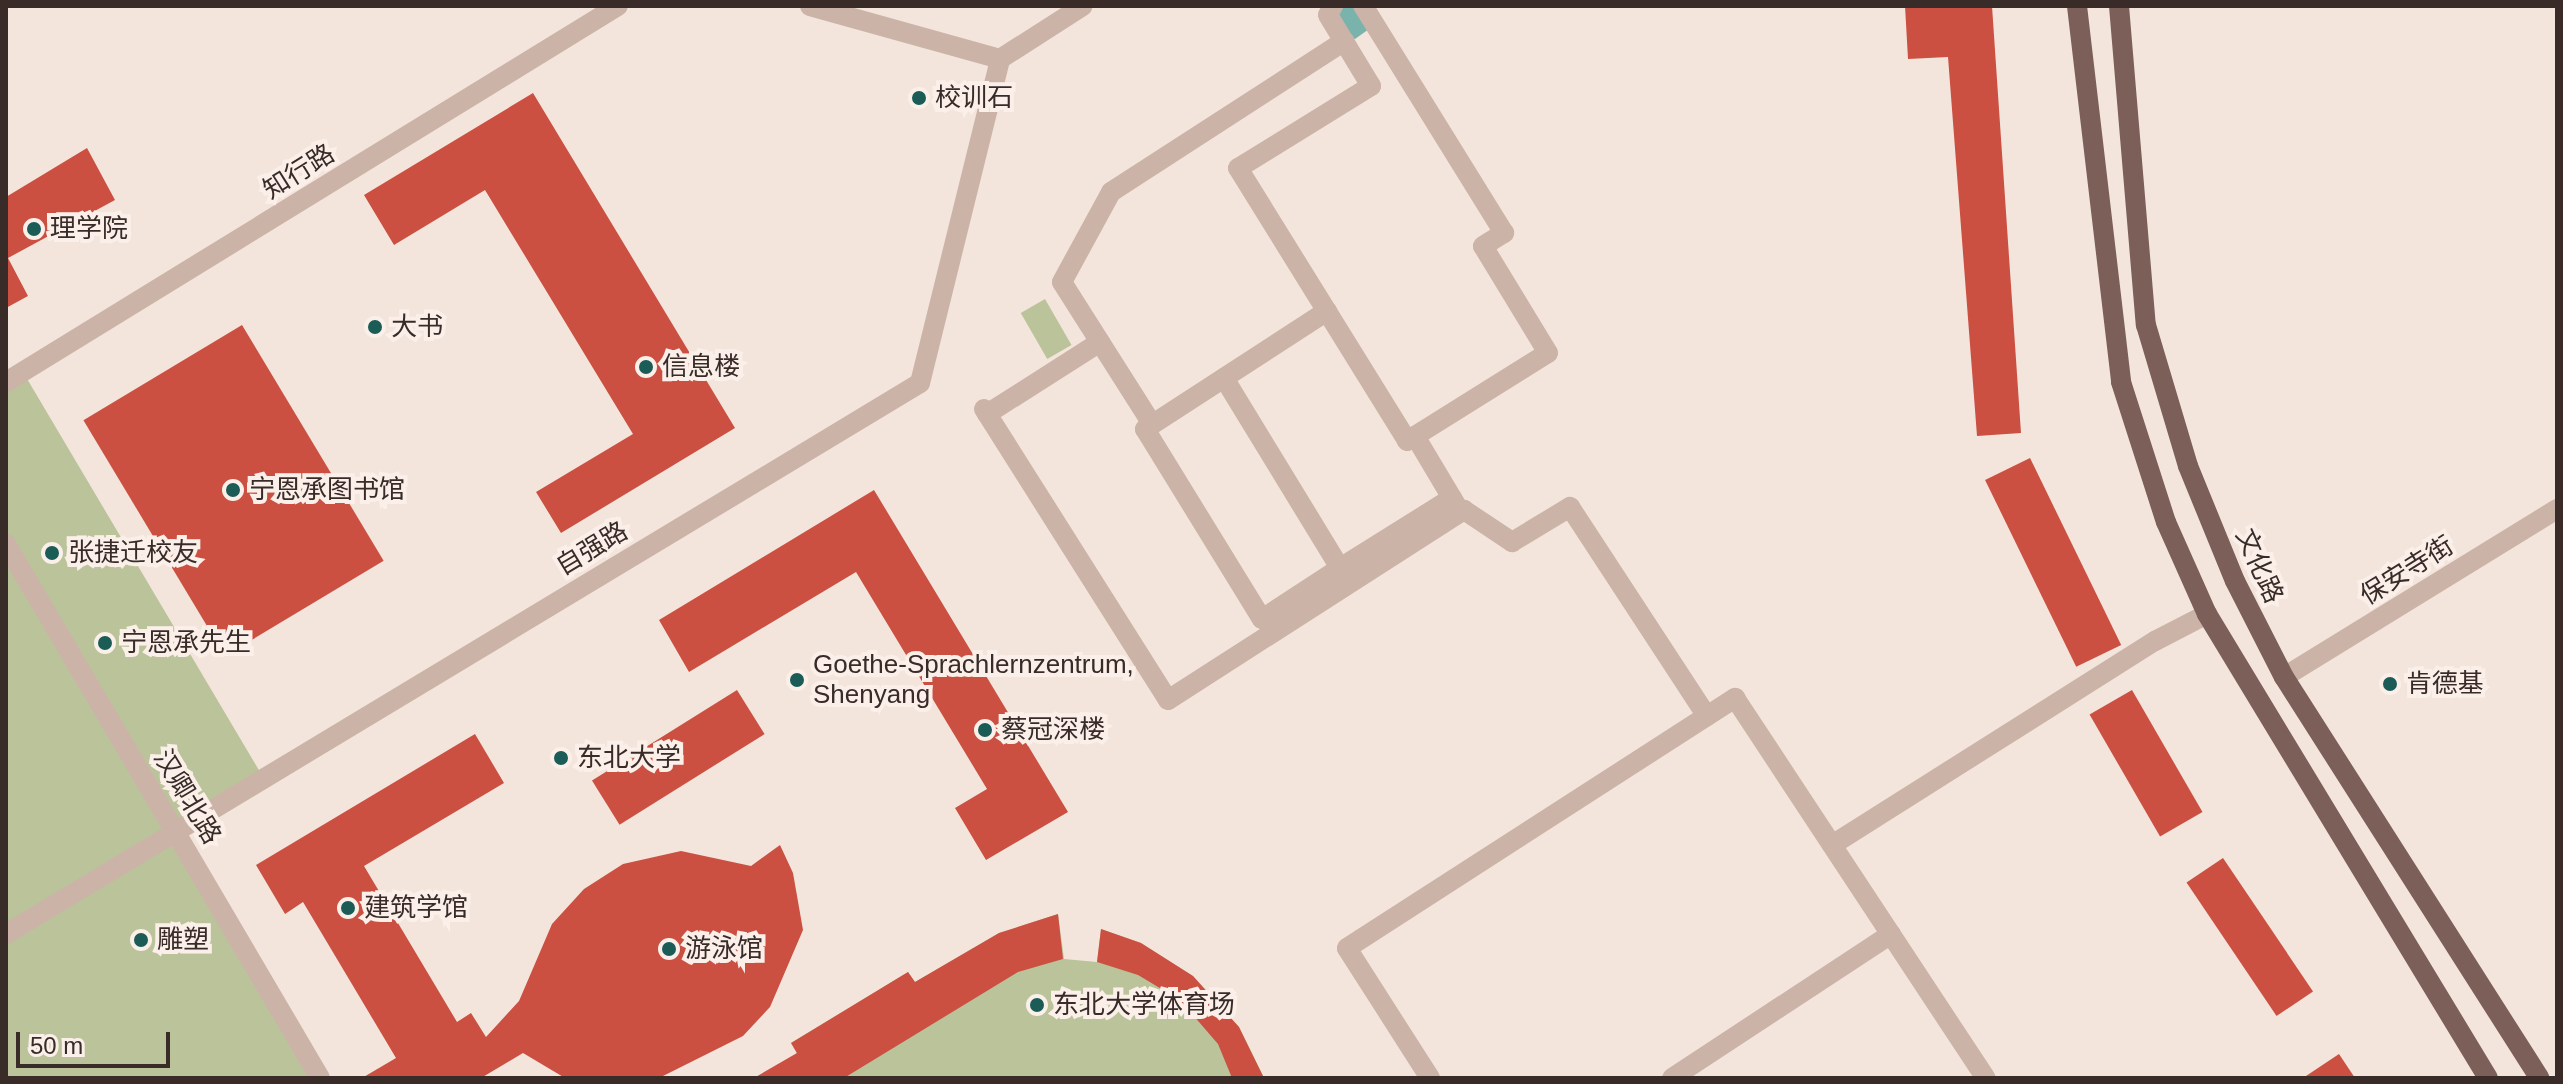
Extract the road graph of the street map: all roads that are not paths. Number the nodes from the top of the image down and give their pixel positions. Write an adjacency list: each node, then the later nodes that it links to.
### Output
1 (618, 6): 15 (street, 知行路)
2 (810, 6): 9 (street)
3 (1083, 6): 9 (street)
4 (1333, 6): 8 (street)
5 (1363, 6): 10 (street)
6 (2077, 6): 22 (main road)
7 (2119, 6): 23 (main road, 文化路)
8 (1344, 41): 11 (street); 13 (street)
9 (1000, 59): 25 (street, 自强路)
10 (1401, 69): 11 (street); 17 (street)
11 (1371, 86): 12 (street)
12 (1327, 311): 14 (street); 17 (street)
13 (1100, 342): 16 (street); 18 (street)
14 (1224, 378): 16 (street); 21 (street)
15 (6, 382)
16 (1152, 424): 21 (street)
17 (1415, 436): 18 (street)
18 (1456, 505): 21 (street); 24 (street)
19 (2557, 509): 23 (street, 保安寺街)
20 (6, 544): 25 (street, 汉卿北路)
21 (1340, 568)
22 (2207, 614): 26 (street); 33 (main road)
23 (2284, 677): 34 (main road, 文化路)
24 (1707, 716): 26 (street); 30 (street)
25 (178, 830): 27 (street, 自强路); 29 (street, 汉卿北路)
26 (1832, 845): 28 (street)
27 (6, 934)
28 (1891, 934): 31 (street); 32 (street)
29 (320, 1078)
30 (1430, 1078)
31 (1672, 1078)
32 (1986, 1078)
33 (2488, 1078)
34 (2539, 1078)

